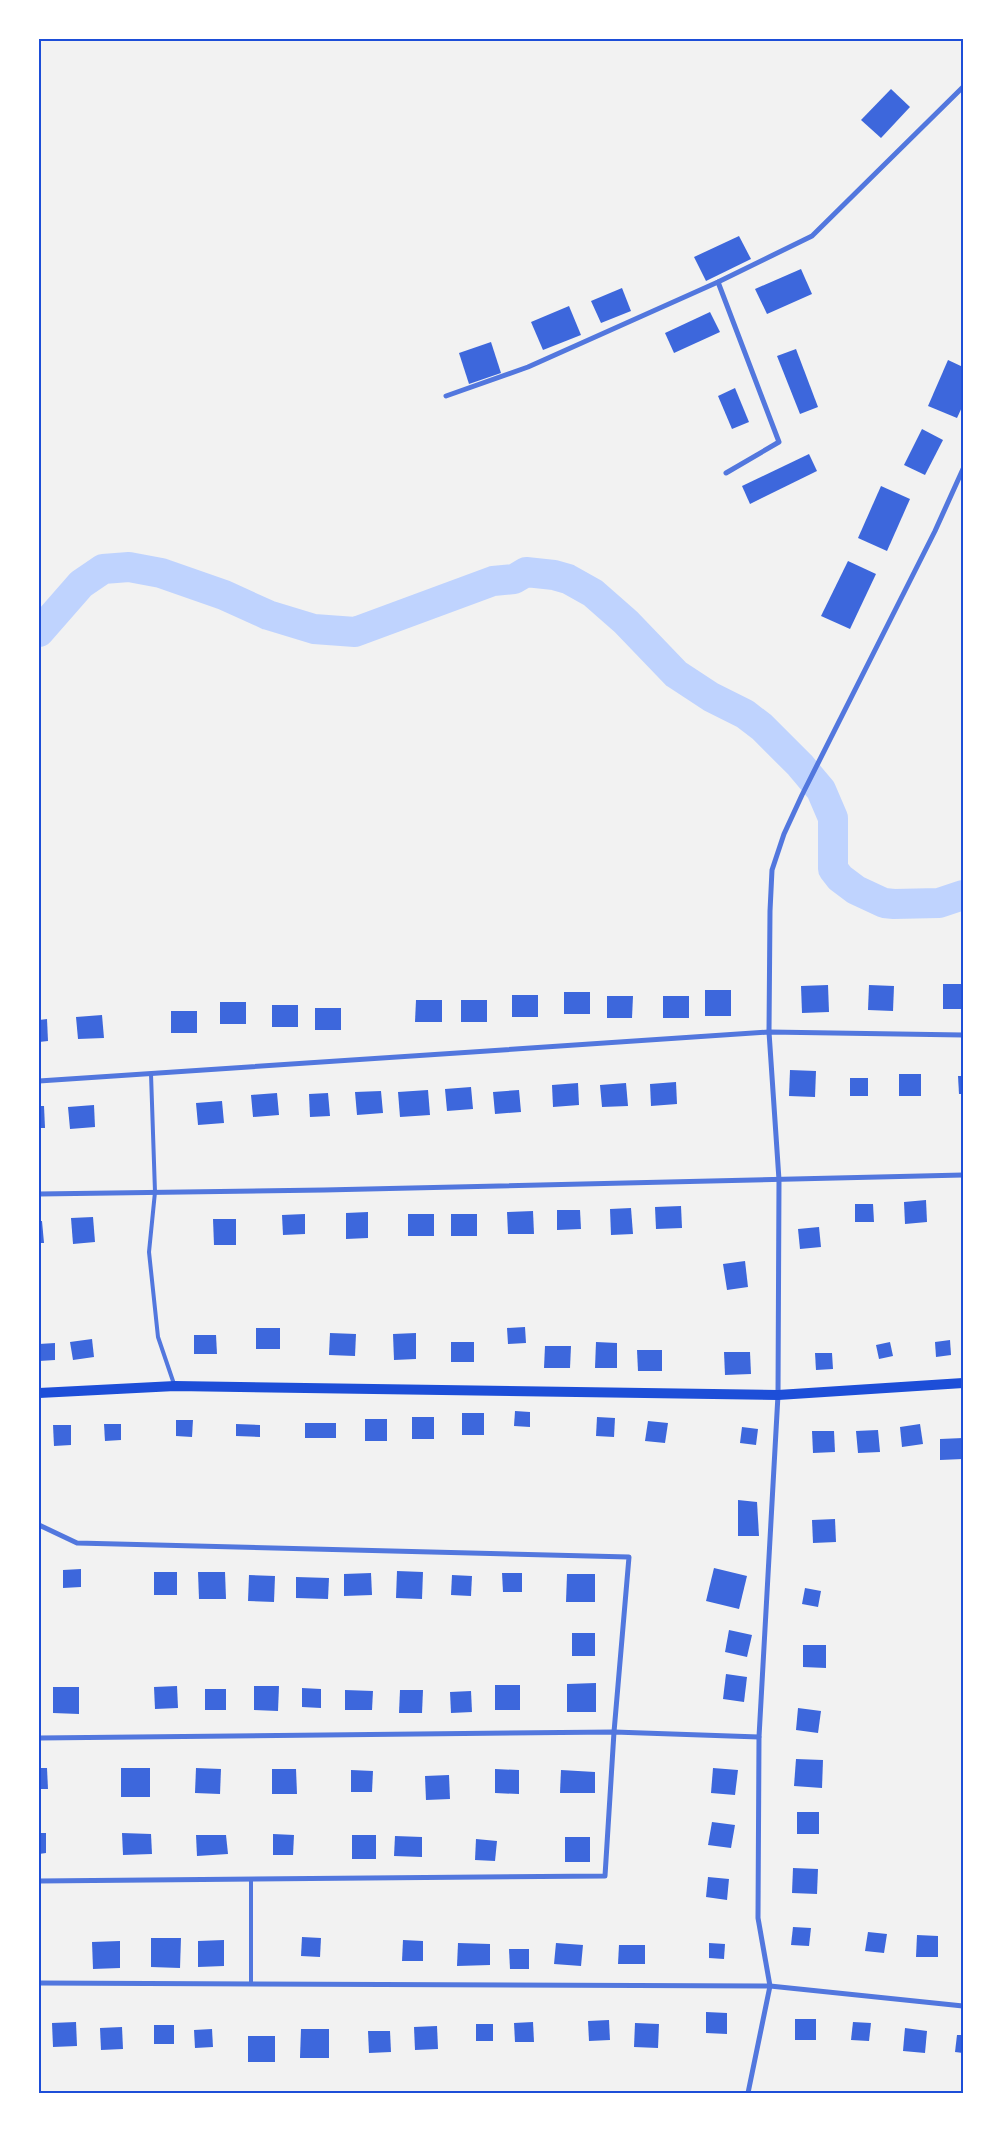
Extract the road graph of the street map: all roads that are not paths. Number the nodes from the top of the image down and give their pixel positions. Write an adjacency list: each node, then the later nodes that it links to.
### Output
1 (963, 87): 2 (street)
2 (718, 282): 3 (street); 5 (street)
3 (446, 396)
4 (963, 469): 6 (street)
5 (726, 473)
6 (770, 1032): 7 (street); 8 (street); 11 (street)
7 (963, 1035)
8 (151, 1074): 9 (street); 12 (lane)
9 (39, 1081)
10 (963, 1175): 11 (street)
11 (779, 1180): 12 (street); 17 (street)
12 (154, 1192): 13 (street); 15 (lane)
13 (39, 1194)
14 (963, 1383): 17 (main road)
15 (175, 1386): 16 (main road); 17 (main road)
16 (39, 1393)
17 (778, 1395): 21 (street)
18 (39, 1525): 19 (street)
19 (614, 1732): 20 (street); 21 (street); 22 (street)
20 (39, 1738)
21 (759, 1738): 26 (street)
22 (251, 1879): 23 (street); 24 (lane)
23 (39, 1881)
24 (252, 1982): 25 (street); 26 (street)
25 (39, 1983)
26 (770, 1986): 27 (street); 28 (street)
27 (963, 2006)
28 (748, 2093)

